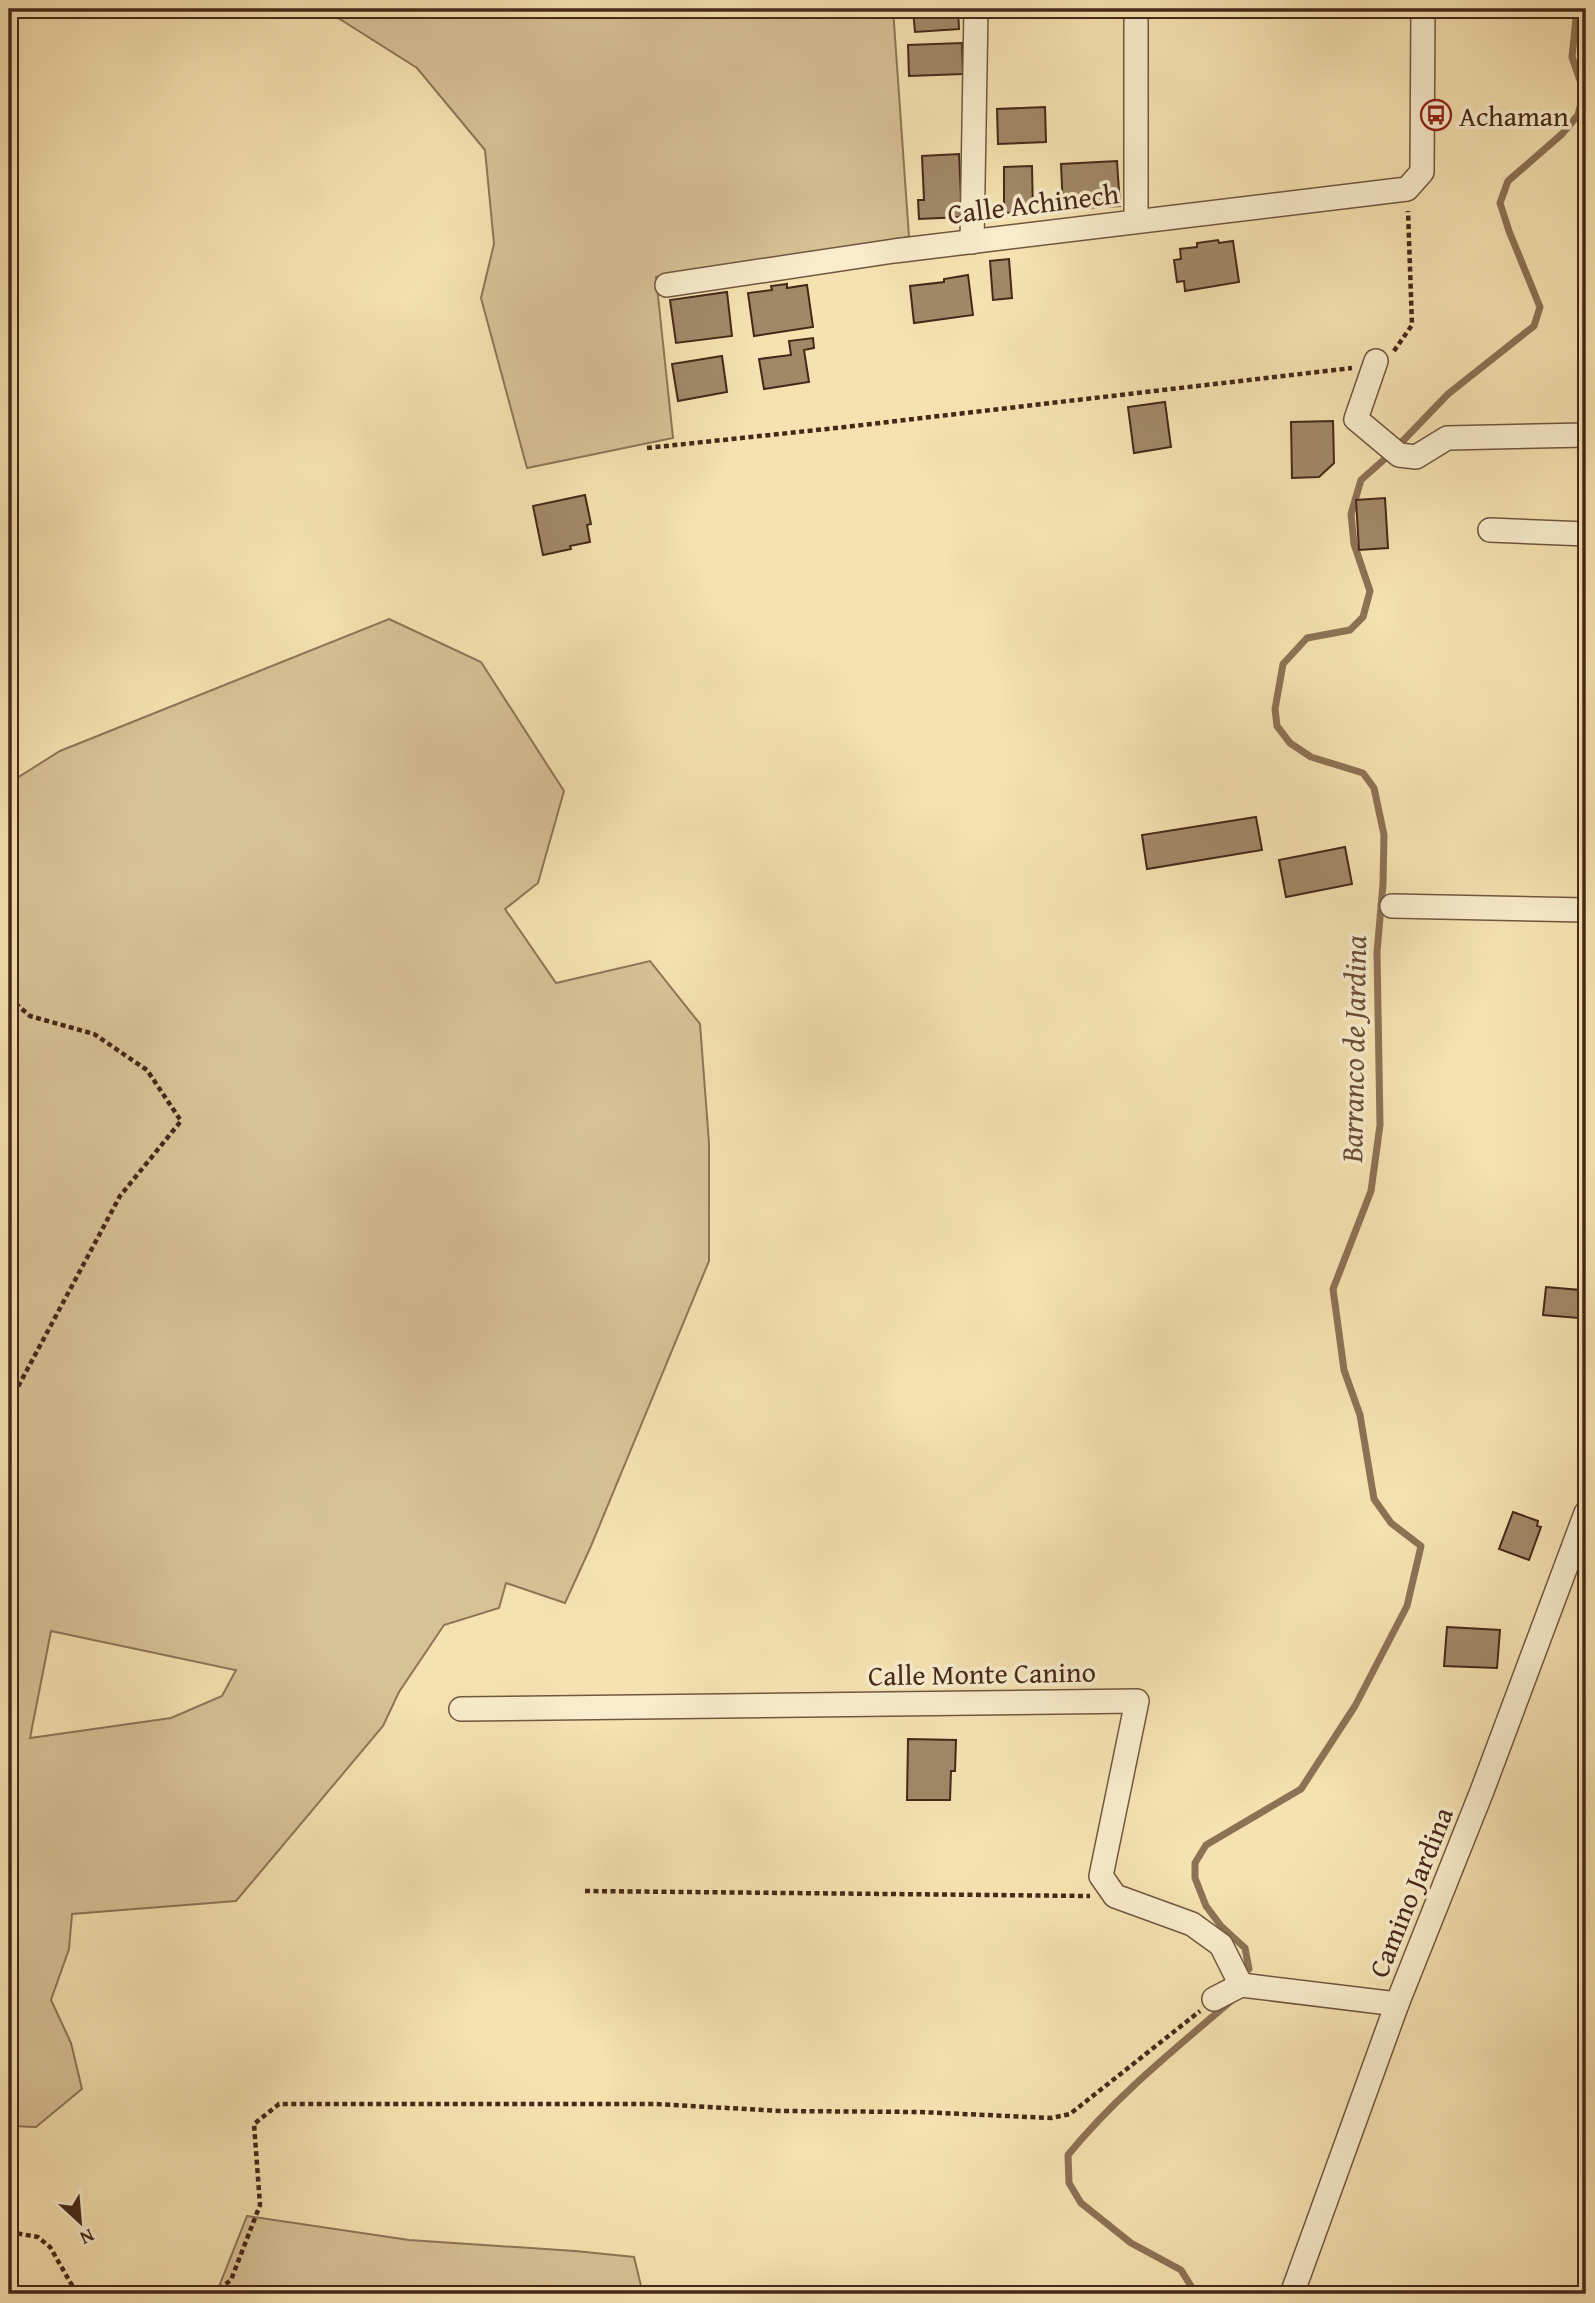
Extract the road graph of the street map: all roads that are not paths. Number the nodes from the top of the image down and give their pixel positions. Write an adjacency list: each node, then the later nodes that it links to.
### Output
1 (976, 9): 5 (street)
2 (1136, 9): 4 (street)
3 (1423, 9): 4 (street, Calle Achinech)
4 (1136, 220): 5 (street, Calle Achinech)
5 (972, 242): 6 (street, Calle Achinech)
6 (667, 285)
7 (1376, 361): 8 (street)
8 (1586, 435)
9 (1490, 530): 10 (street)
10 (1586, 534)
11 (1392, 906): 12 (street)
12 (1586, 910)
13 (1586, 1513): 17 (street, Camino Jardina)
14 (461, 1709): 15 (street, Calle Monte Canino)
15 (1241, 1985): 16 (street); 17 (street)
16 (1214, 1999)
17 (1397, 2004): 18 (street, Camino Jardina)
18 (1292, 2294)

